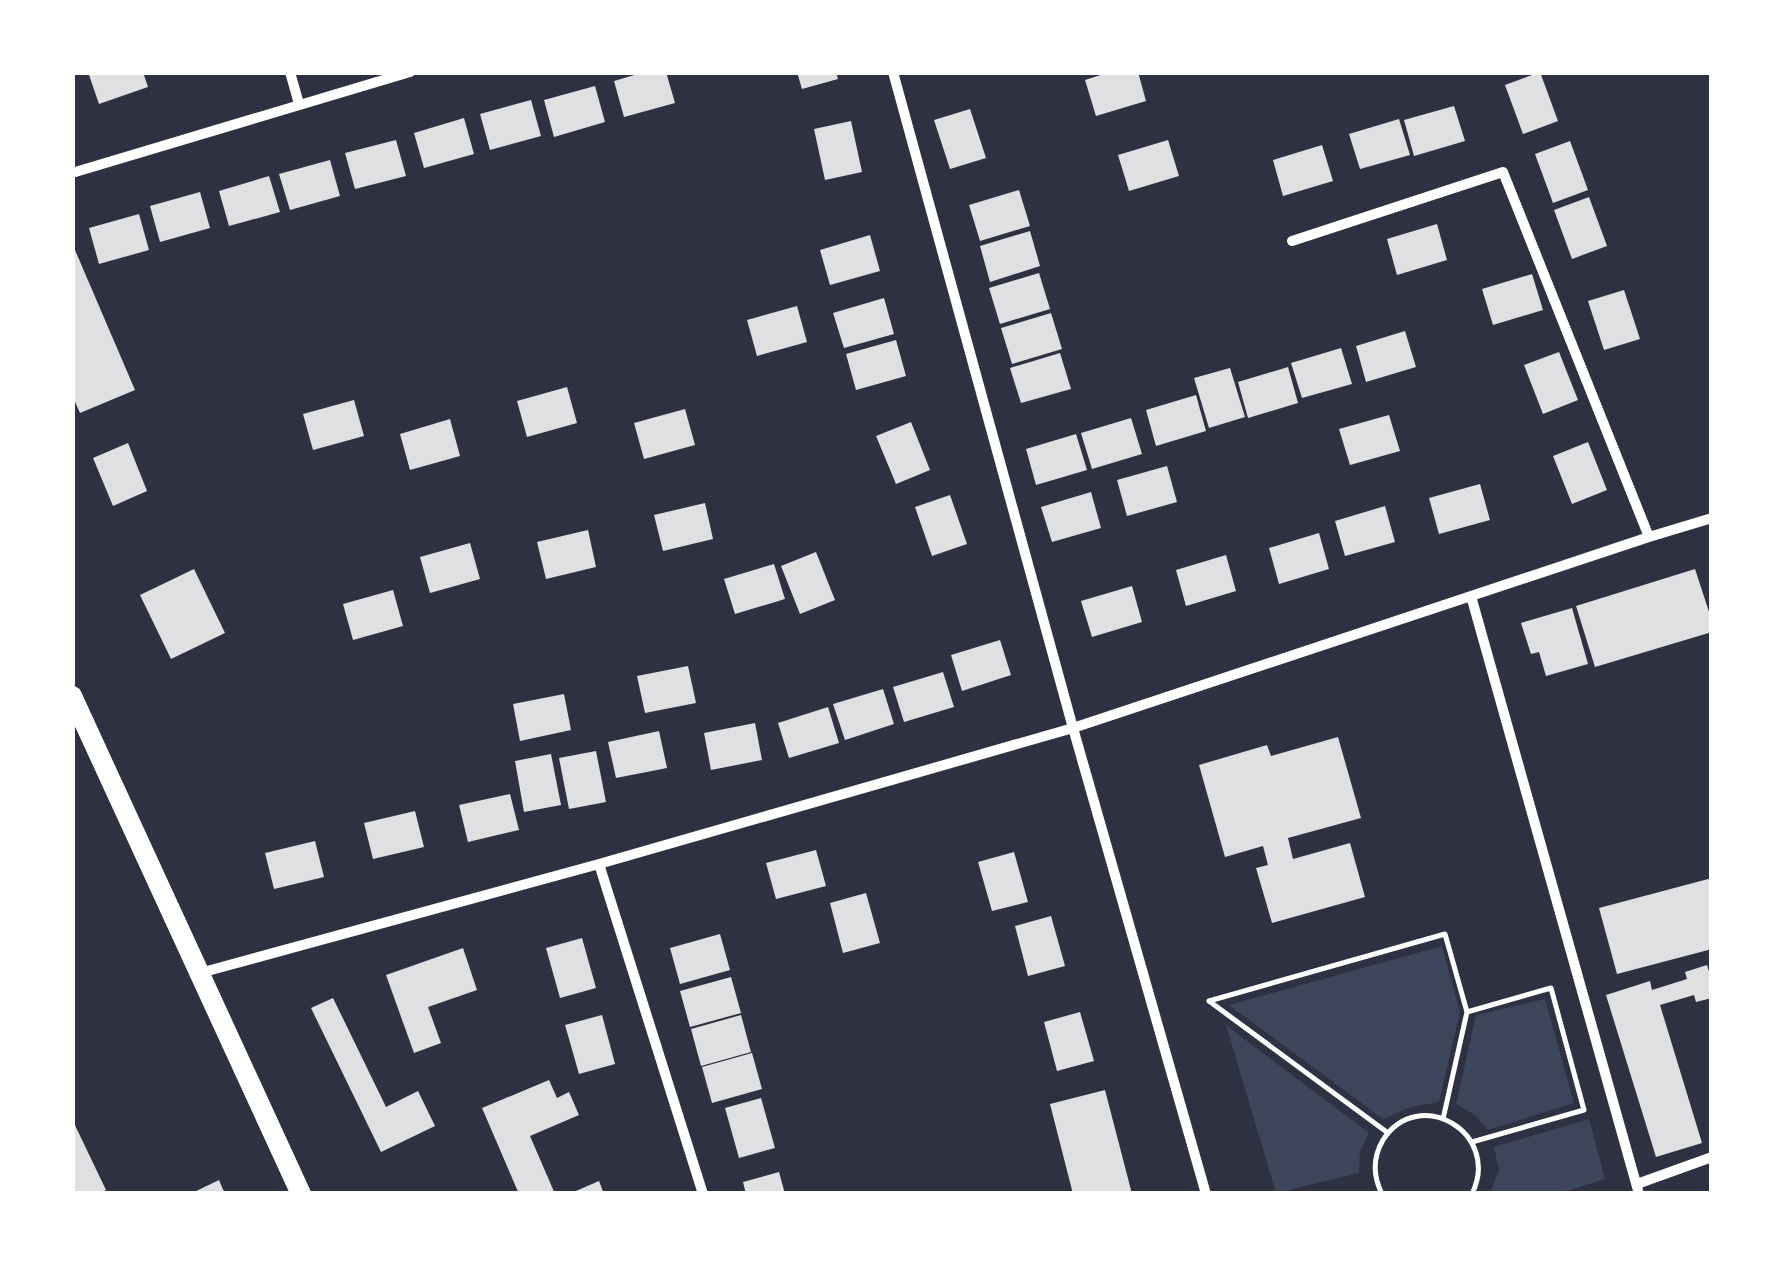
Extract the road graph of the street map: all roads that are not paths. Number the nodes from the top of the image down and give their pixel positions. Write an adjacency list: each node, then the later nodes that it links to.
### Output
1 (290, 72): 4 (street)
2 (410, 72): 4 (street)
3 (893, 72): 11 (street)
4 (299, 104): 5 (street)
5 (72, 173)
6 (1292, 241): 8 (street)
7 (1712, 518): 8 (street)
8 (1649, 537): 9 (street)
9 (1471, 596): 11 (street); 15 (street)
10 (72, 696): 13 (main road)
11 (1073, 728): 12 (street); 18 (street)
12 (599, 864): 13 (street); 17 (street)
13 (198, 973): 16 (main road)
14 (1712, 1157): 15 (street)
15 (1638, 1189)
16 (301, 1194)
17 (703, 1194)
18 (1206, 1194)

